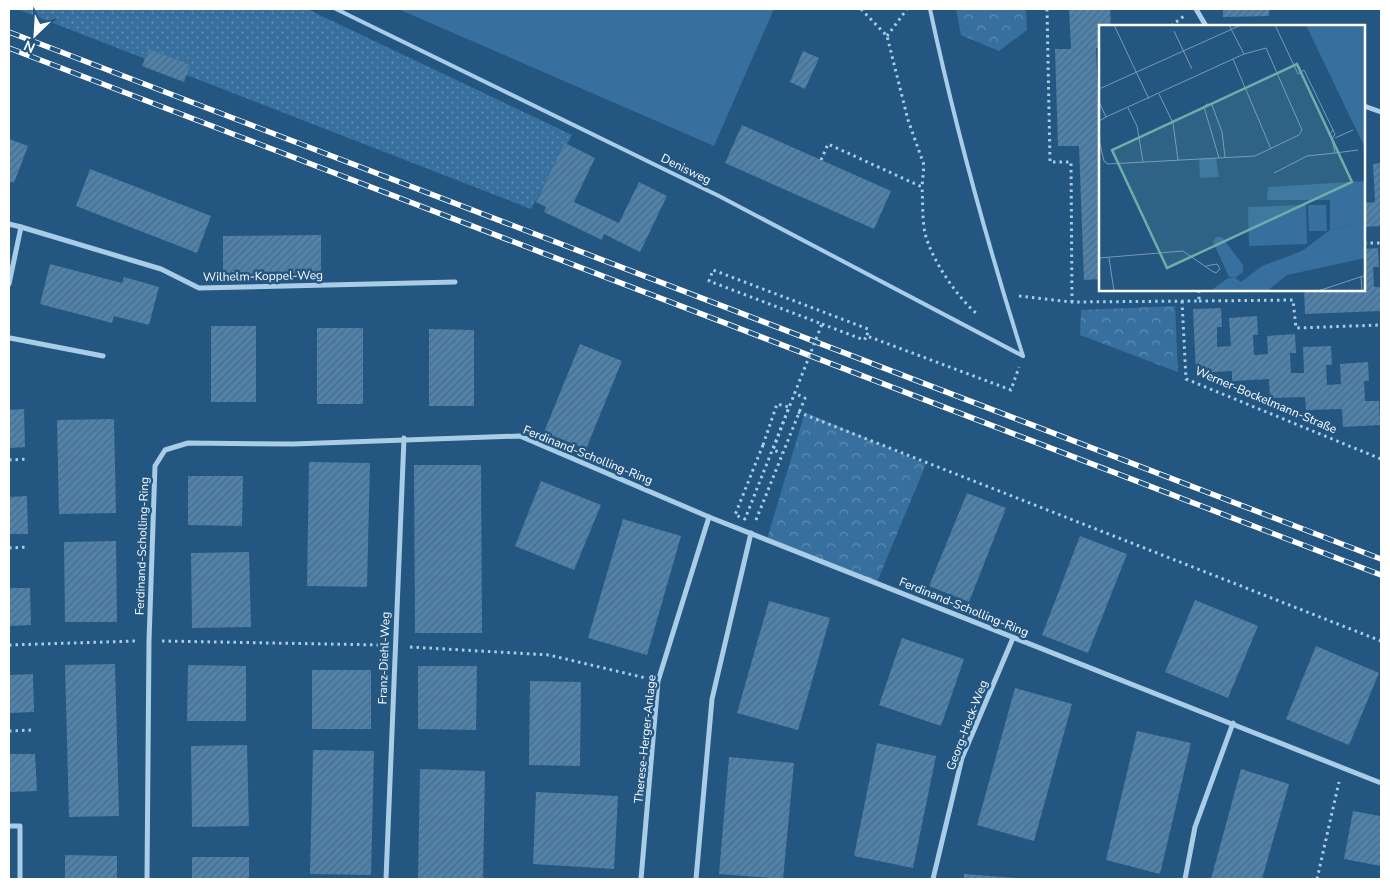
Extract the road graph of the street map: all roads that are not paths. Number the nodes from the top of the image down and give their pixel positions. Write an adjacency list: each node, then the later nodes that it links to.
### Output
1 (336, 9): 2 (lane, Denisweg)
2 (930, 9)
3 (1196, 9): 4 (street)
4 (1205, 25)
5 (1365, 106): 6 (street)
6 (1381, 112)
7 (9, 224): 8 (street, Wilhelm-Koppel-Weg)
8 (21, 227): 9 (street, Wilhelm-Koppel-Weg); 10 (street)
9 (455, 282)
10 (9, 284)
11 (9, 338): 12 (street)
12 (103, 356)
13 (404, 438): 14 (street, Ferdinand-Scholling-Ring); 21 (street, Ferdinand-Scholling-Ring); 22 (street, Franz-Diehl-Weg)
14 (709, 517): 15 (street, Ferdinand-Scholling-Ring); 23 (street, Therese-Herger-Anlage)
15 (751, 533): 16 (street, Ferdinand-Scholling-Ring); 24 (street)
16 (1012, 638): 17 (street, Ferdinand-Scholling-Ring); 25 (street, Georg-Heck-Weg)
17 (1233, 723): 18 (street, Ferdinand-Scholling-Ring); 26 (street)
18 (1381, 783)
19 (9, 826): 20 (street)
20 (20, 879)
21 (147, 879)
22 (386, 879)
23 (641, 879)
24 (696, 879)
25 (933, 879)
26 (1185, 879)

